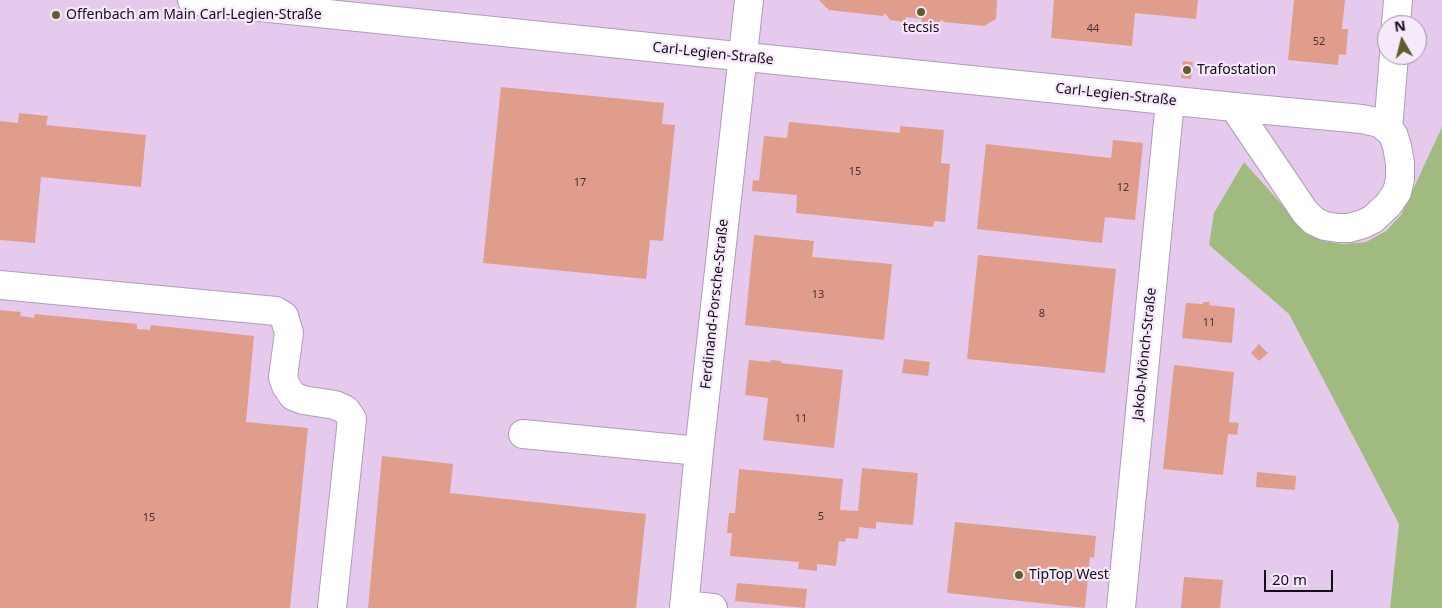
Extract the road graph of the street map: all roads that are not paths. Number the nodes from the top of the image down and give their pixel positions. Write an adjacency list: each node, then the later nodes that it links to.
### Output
1 (192, 0): 5 (street, Carl-Legien-Straße)
2 (749, 0): 5 (street, Ferdinand-Porsche-Straße)
3 (1398, 0): 4 (street)
4 (1397, 15)
5 (743, 57): 7 (street, Carl-Legien-Straße); 12 (street, Ferdinand-Porsche-Straße)
6 (1393, 65): 9 (street)
7 (1170, 101): 8 (street, Carl-Legien-Straße); 16 (street, Jakob-Mönch-Straße)
8 (1234, 107): 9 (street, Carl-Legien-Straße); 9 (street)
9 (1388, 130)
10 (0, 285): 14 (street)
11 (523, 434): 12 (street)
12 (699, 451): 13 (street, Ferdinand-Porsche-Straße)
13 (684, 607): 15 (street)
14 (332, 608)
15 (713, 608)
16 (1121, 608)

